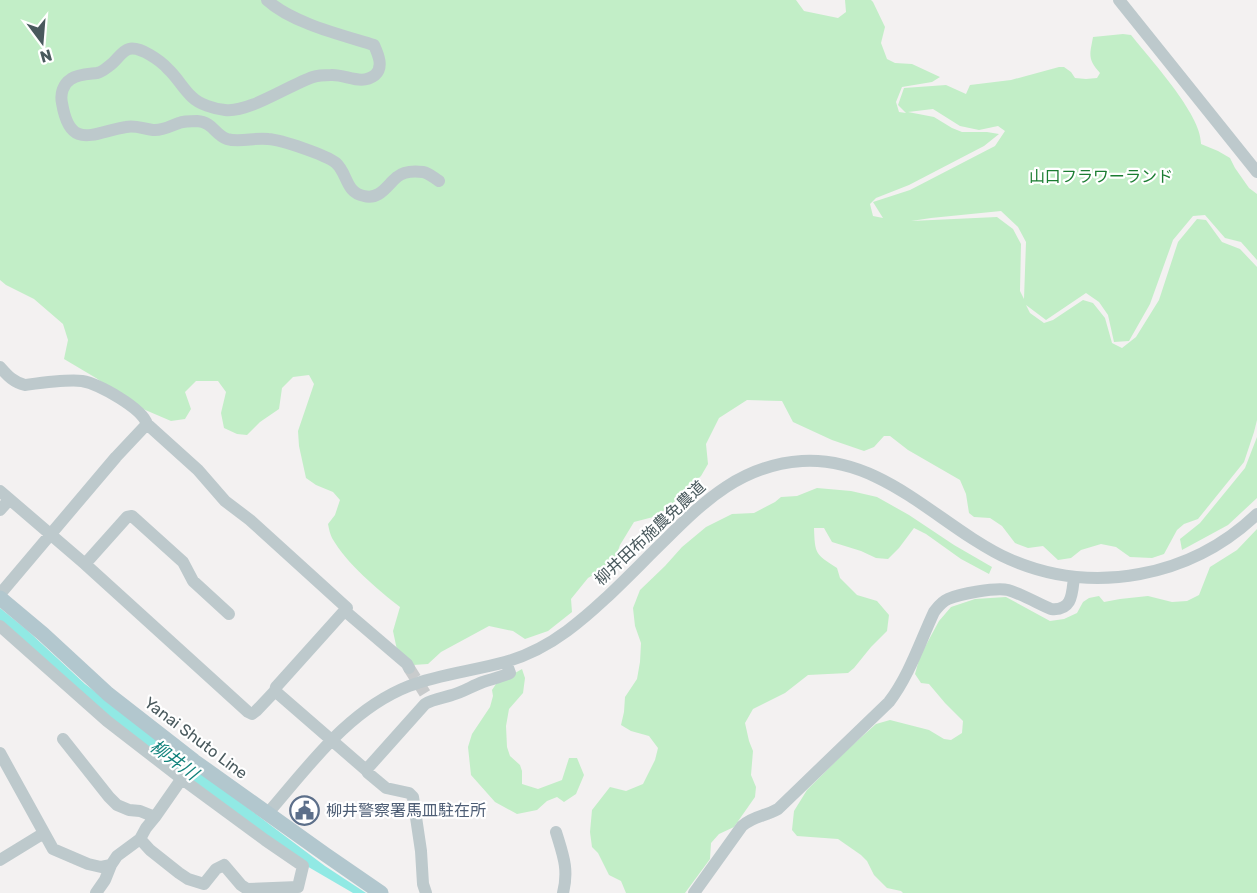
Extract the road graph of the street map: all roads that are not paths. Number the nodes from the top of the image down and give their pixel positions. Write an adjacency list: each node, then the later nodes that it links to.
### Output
1 (267, 0): 4 (street)
2 (1119, 0): 3 (street)
3 (1257, 172)
4 (439, 181)
5 (0, 367): 6 (street)
6 (147, 424): 10 (street); 14 (street)
7 (5, 496): 8 (street); 10 (street)
8 (0, 510)
9 (1257, 514): 12 (street, 柳井田布施農免農道)
10 (52, 535): 11 (street); 13 (street)
11 (85, 564): 15 (street); 19 (street)
12 (1074, 576): 17 (street, 柳井田布施農免農道); 37 (street)
13 (0, 596): 23 (main road, Yanai Shuto Line)
14 (345, 611): 18 (street); 19 (street)
15 (229, 614)
16 (0, 626): 25 (street)
17 (506, 662): 21 (street, 柳井田布施農免農道); 24 (street)
18 (410, 668)
19 (275, 691): 21 (street)
20 (63, 739): 27 (street)
21 (332, 740): 24 (street); 26 (street, 柳井田布施農免農道)
22 (0, 753): 29 (street)
23 (193, 763): 25 (street); 26 (main road, Yanai Shuto Line)
24 (366, 770): 35 (street)
25 (182, 778): 27 (street); 30 (street)
26 (268, 813): 34 (main road, Yanai Shuto Line)
27 (155, 818): 30 (street)
28 (556, 832): 36 (street)
29 (44, 833): 31 (street); 32 (street)
30 (140, 839): 32 (street)
31 (0, 861)
32 (111, 866): 33 (street)
33 (96, 893)
34 (381, 893)
35 (426, 893)
36 (563, 893)
37 (694, 893)

